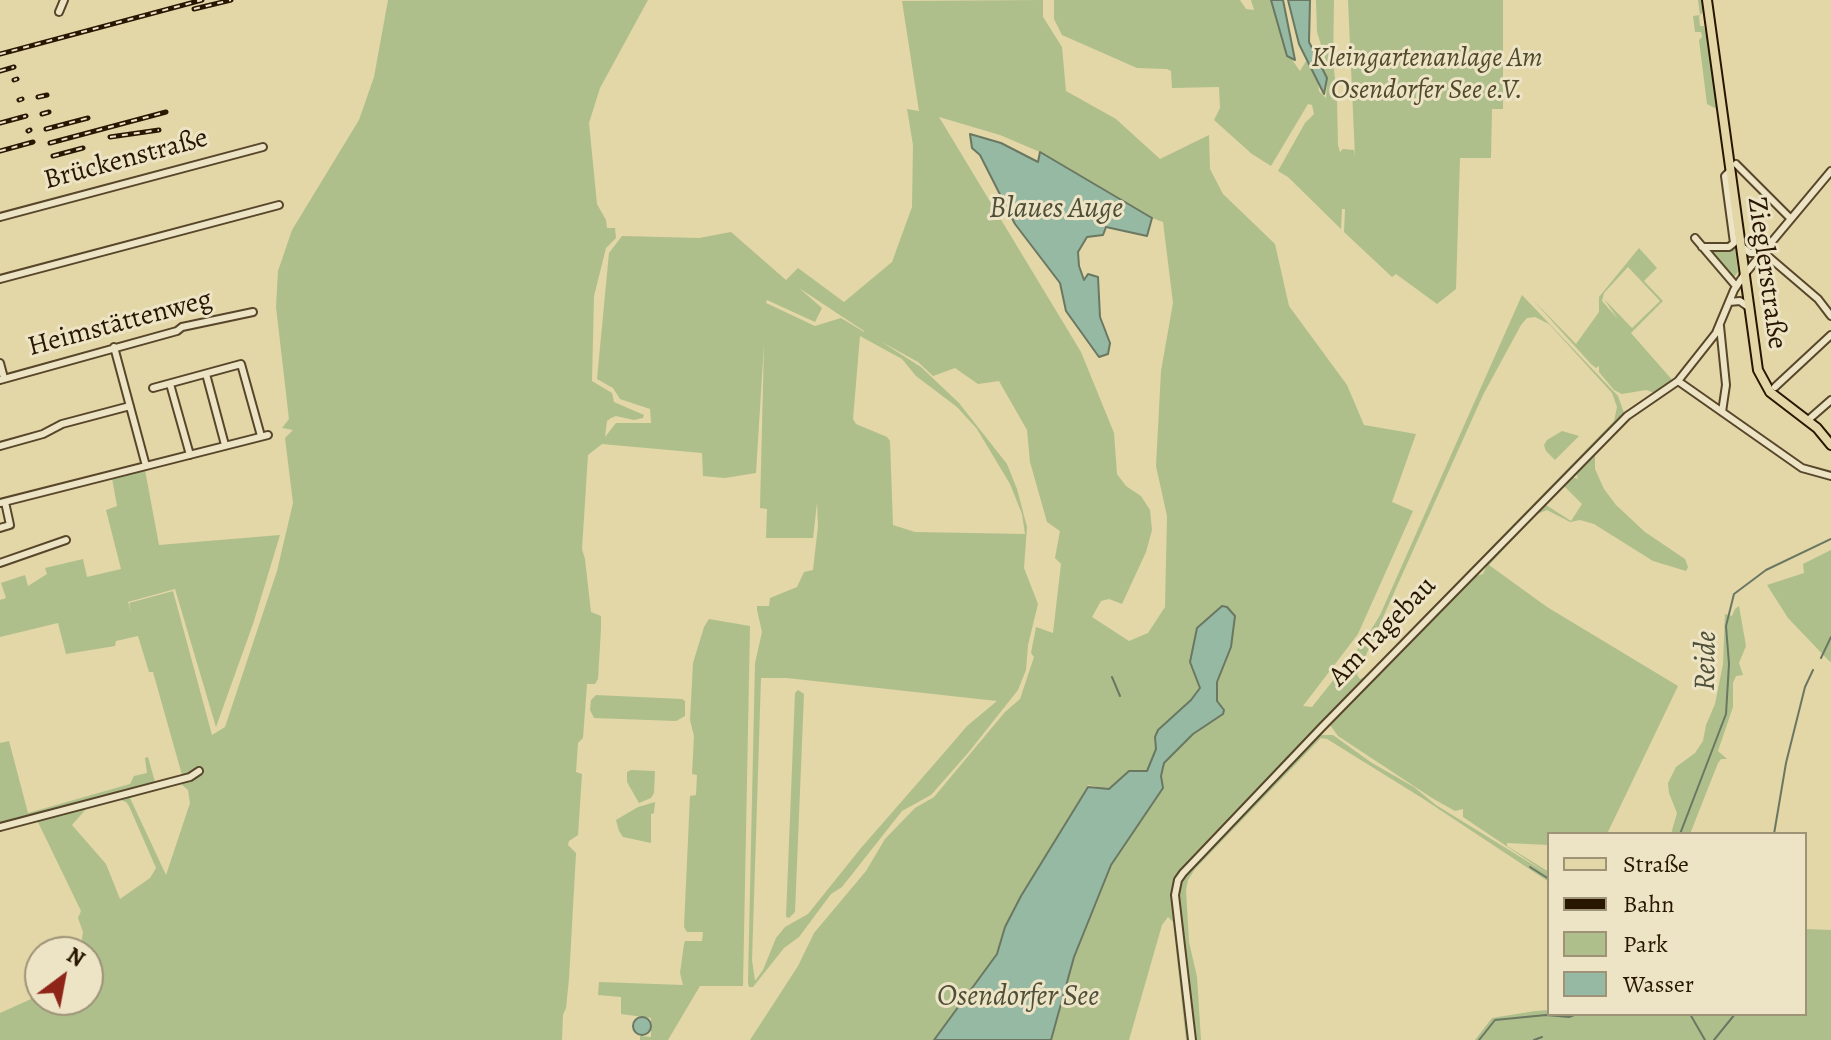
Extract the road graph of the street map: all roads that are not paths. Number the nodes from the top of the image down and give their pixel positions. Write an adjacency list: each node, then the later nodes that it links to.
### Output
1 (64, 0): 3 (street)
2 (1707, 0): 5 (main road, Zieglerstraße)
3 (59, 12)
4 (263, 147): 8 (street, Brückenstraße)
5 (1733, 167): 9 (street); 11 (main road, Zieglerstraße)
6 (1831, 171): 9 (street, Am Tagebau)
7 (279, 205): 15 (street)
8 (0, 217)
9 (1791, 219): 13 (street, Am Tagebau)
10 (1695, 238): 12 (street)
11 (1737, 244): 12 (street); 13 (street); 14 (main road, Zieglerstraße)
12 (1702, 247): 16 (street)
13 (1763, 252): 14 (street, Am Tagebau); 20 (street)
14 (1744, 275): 16 (street, Am Tagebau); 18 (main road, Zieglerstraße)
15 (0, 279)
16 (1736, 286): 17 (street, Am Tagebau)
17 (1729, 302): 18 (street); 21 (street, Am Tagebau)
18 (1747, 306): 34 (main road, Zieglerstraße)
19 (253, 312): 23 (street, Heimstättenweg)
20 (1831, 316)
21 (1720, 326): 27 (street, Am Tagebau); 33 (street)
22 (1831, 335): 29 (street)
23 (114, 347): 26 (street, Heimstättenweg); 32 (street)
24 (0, 363): 26 (street)
25 (206, 374): 28 (street); 35 (street); 35 (street)
26 (2, 376)
27 (1678, 381): 33 (street); 47 (street, Am Tagebau)
28 (170, 384): 30 (street); 38 (street)
29 (1775, 387)
30 (153, 388)
31 (1831, 400): 34 (street)
32 (130, 406): 37 (street); 39 (street)
33 (1722, 412): 40 (street)
34 (1807, 421): 36 (main road, Zieglerstraße)
35 (225, 445): 38 (street)
36 (1831, 445)
37 (0, 446)
38 (190, 455): 39 (street)
39 (146, 466): 41 (street)
40 (1831, 476)
41 (2, 502): 42 (street)
42 (0, 528)
43 (66, 540): 44 (street)
44 (0, 563)
45 (199, 771): 46 (street)
46 (0, 827)
47 (1192, 1040)

